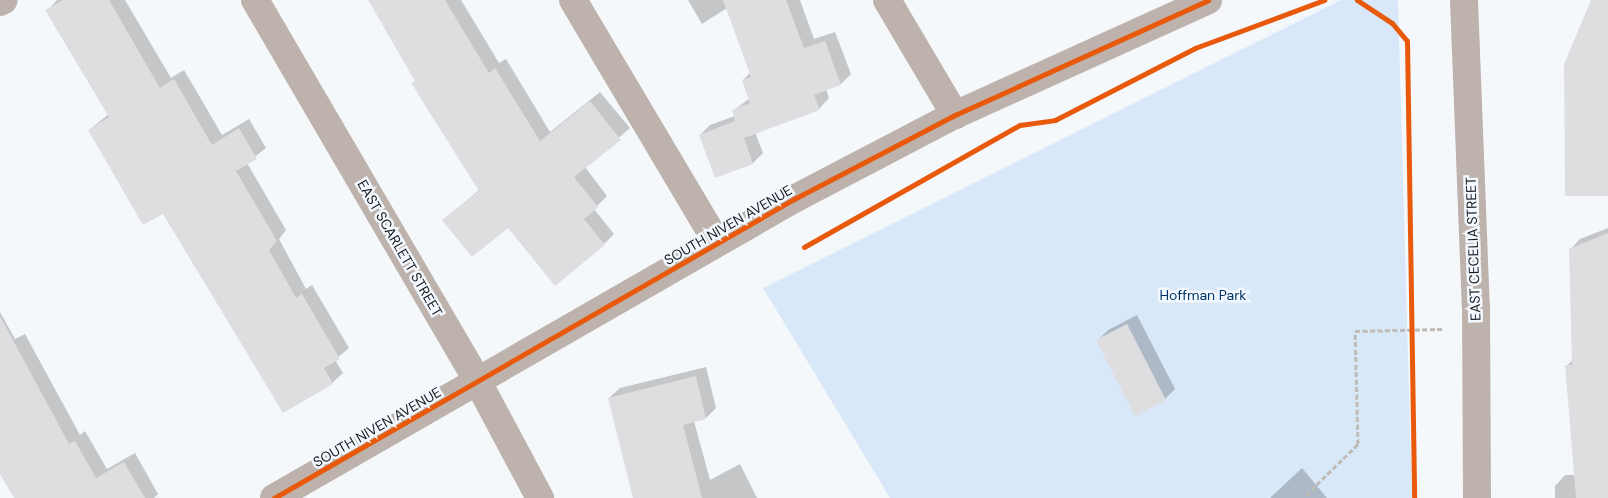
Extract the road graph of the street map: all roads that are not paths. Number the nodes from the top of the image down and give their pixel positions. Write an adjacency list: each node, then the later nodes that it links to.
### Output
1 (4, 0): 7 (street)
2 (255, 0): 10 (street, EAST SCARLETT STREET)
3 (573, 0): 9 (street)
4 (887, 0): 8 (street)
5 (1464, 0): 13 (street, EAST CECELIA STREET)
6 (1202, 1): 8 (street, SOUTH NIVEN AVENUE)
7 (0, 2)
8 (955, 115): 9 (street, SOUTH NIVEN AVENUE)
9 (717, 243): 10 (street, SOUTH NIVEN AVENUE)
10 (478, 382): 11 (street, SOUTH NIVEN AVENUE); 12 (street, EAST SCARLETT STREET)
11 (274, 498)
12 (540, 498)
13 (1477, 498)

